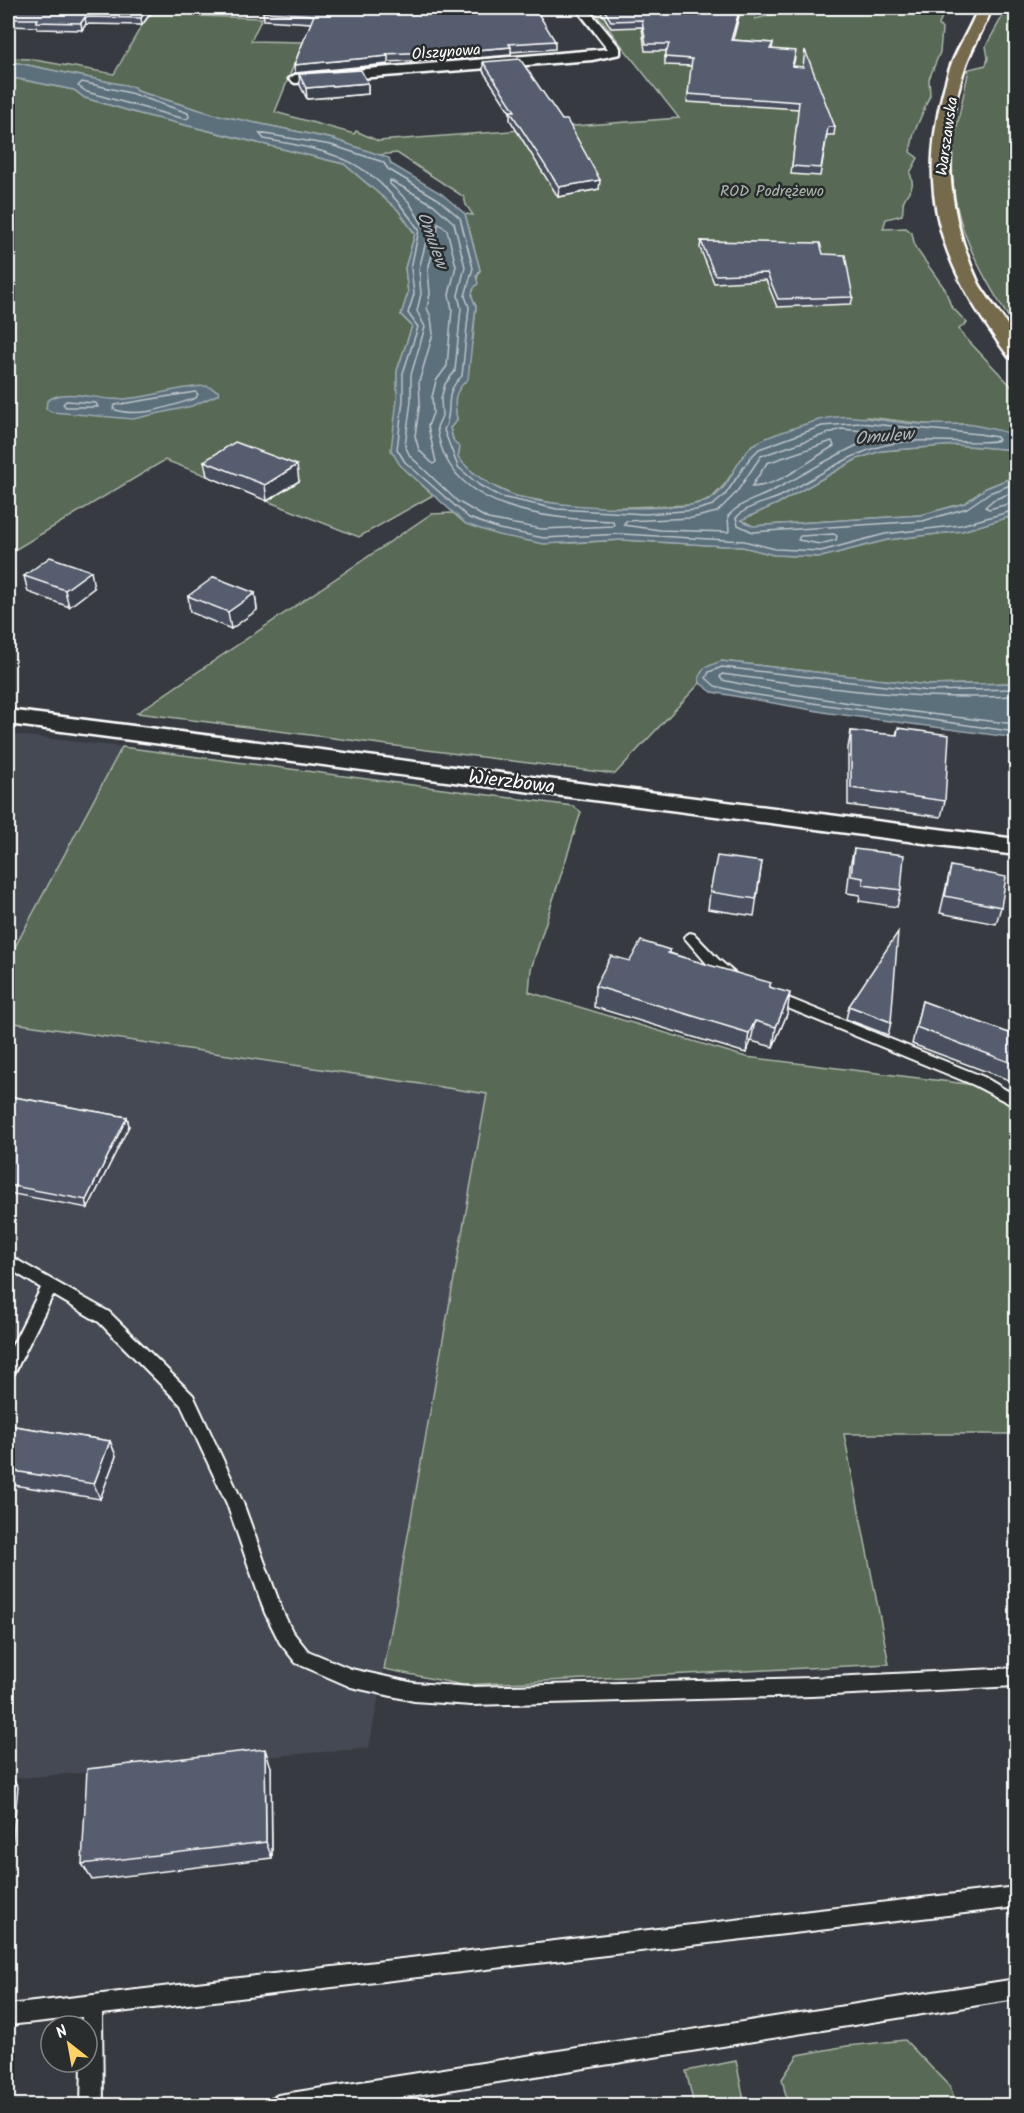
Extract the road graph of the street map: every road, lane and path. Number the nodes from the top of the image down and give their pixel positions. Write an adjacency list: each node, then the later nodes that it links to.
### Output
1 (581, 8): 5 (street, Olszynowa)
2 (985, 8): 4 (main road, Warszawska)
3 (960, 26): 4 (main road)
4 (965, 45): 6 (main road, Warszawska)
5 (295, 79)
6 (1017, 353)
7 (8, 717): 8 (street, Wierzbowa)
8 (1017, 847)
9 (690, 937): 10 (lane)
10 (1017, 1102)
11 (8, 1262): 12 (lane)
12 (50, 1286): 13 (lane); 14 (lane)
13 (8, 1369)
14 (1017, 1677)
15 (1017, 1897): 17 (lane)
16 (1017, 1989): 20 (lane)
17 (92, 2006): 18 (lane); 19 (lane)
18 (8, 2016)
19 (92, 2106)
20 (278, 2106)

